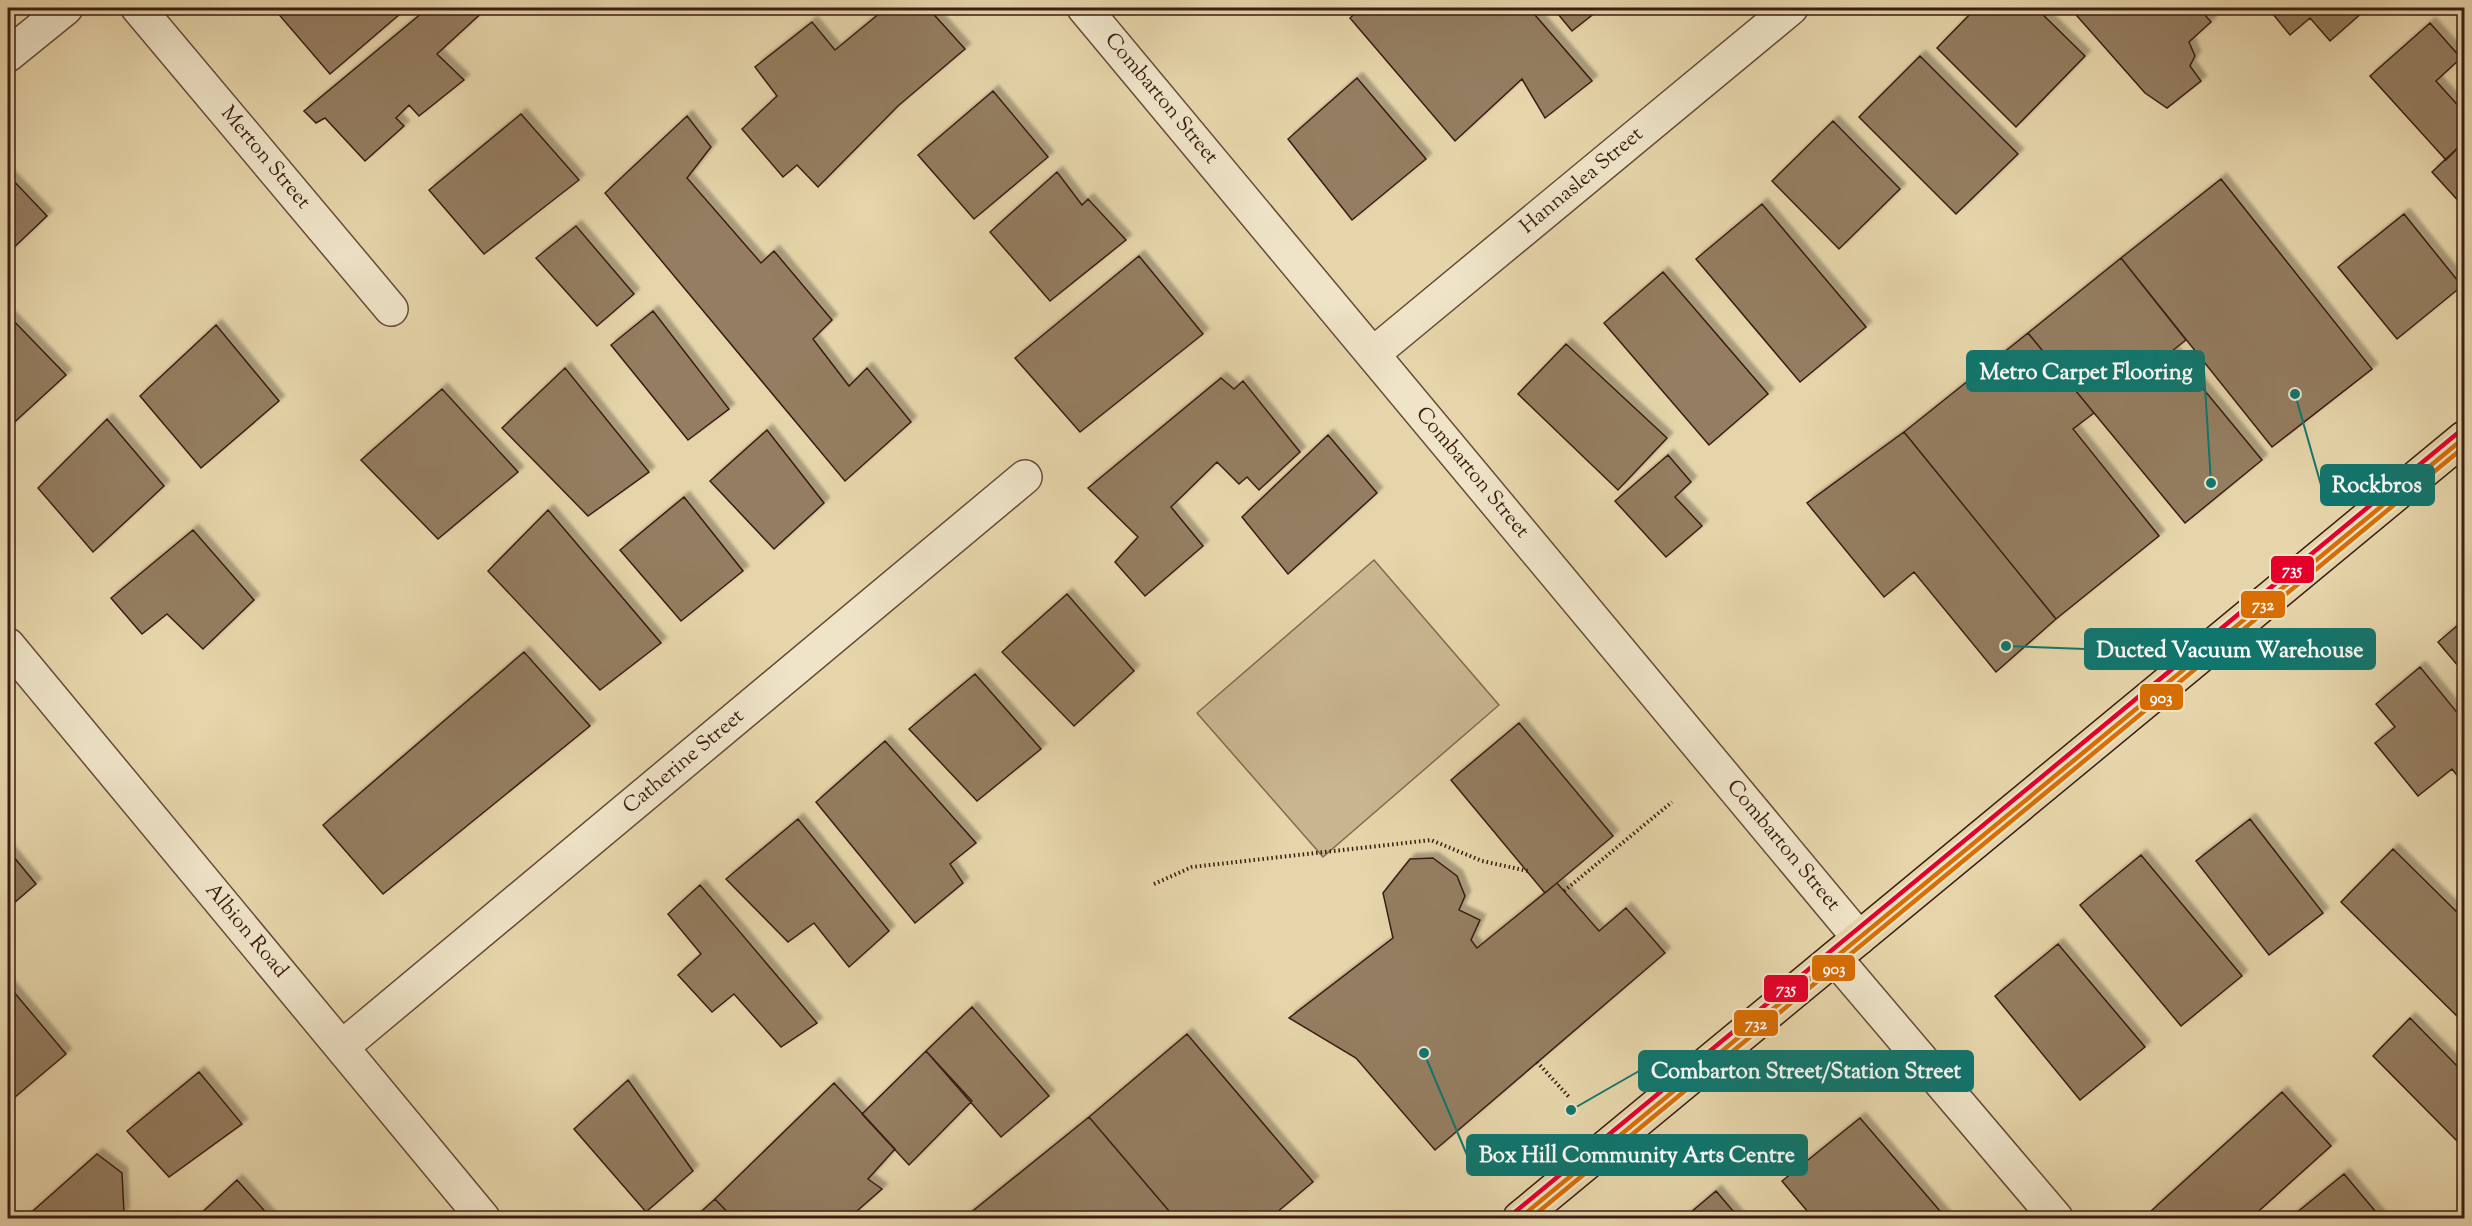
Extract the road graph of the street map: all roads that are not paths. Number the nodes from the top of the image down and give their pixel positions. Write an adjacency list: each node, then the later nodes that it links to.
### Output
1 (66, 8): 5 (street)
2 (138, 8): 6 (street, Merton Street)
3 (1084, 8): 7 (street, Combarton Street)
4 (1791, 8): 7 (street, Hannaslea Street)
5 (8, 56)
6 (391, 309)
7 (1373, 354): 11 (street, Combarton Street)
8 (2464, 438): 11 (main road)
9 (1025, 477): 13 (street, Catherine Street)
10 (8, 645): 13 (street, Albion Road)
11 (1859, 938): 12 (main road)
12 (1835, 958): 15 (main road); 16 (street)
13 (342, 1047): 14 (street, Albion Road)
14 (483, 1218)
15 (1520, 1218)
16 (2056, 1218)

